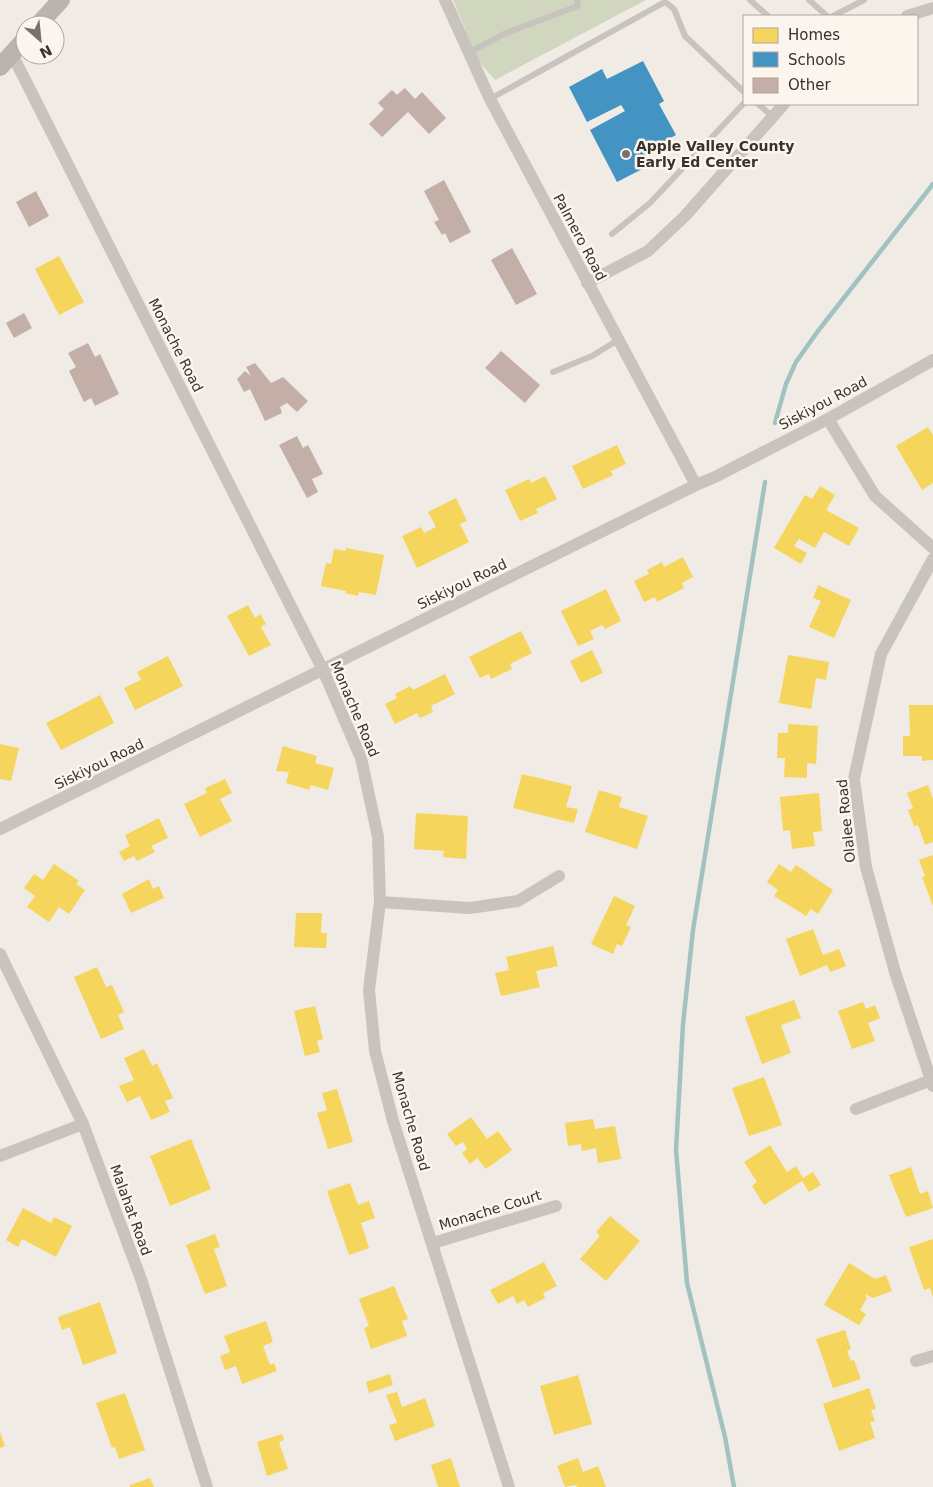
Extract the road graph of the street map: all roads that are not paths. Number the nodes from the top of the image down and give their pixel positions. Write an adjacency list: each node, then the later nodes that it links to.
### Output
1 (61, 0): 8 (main road)
2 (445, 0): 14 (street, Palmero Road)
3 (577, 0): 14 (lane)
4 (750, 0): 9 (lane)
5 (809, 0): 10 (lane)
6 (864, 0): 11 (lane)
7 (933, 8): 12 (street)
8 (47, 15)
9 (767, 15)
10 (826, 15)
11 (835, 15)
12 (910, 15)
13 (15, 51): 15 (main road)
14 (468, 53): 17 (street, Palmero Road)
15 (6, 61): 31 (street, Monache Road)
16 (743, 91): 17 (lane)
17 (490, 99): 23 (street, Palmero Road)
18 (743, 104): 22 (lane)
19 (759, 105): 21 (lane)
20 (783, 105): 21 (street)
21 (772, 116): 23 (street)
22 (612, 234)
23 (587, 282): 24 (street, Palmero Road)
24 (618, 340): 26 (lane); 28 (street, Palmero Road)
25 (933, 360): 27 (street, Siskiyou Road)
26 (553, 372)
27 (828, 419): 28 (street, Siskiyou Road); 29 (street)
28 (696, 485): 31 (street, Siskiyou Road)
29 (933, 548)
30 (933, 559): 36 (street, Olalee Road)
31 (323, 670): 32 (street, Siskiyou Road); 34 (street, Monache Road)
32 (0, 829)
33 (559, 876): 34 (street)
34 (380, 902): 41 (street, Monache Road)
35 (0, 954): 38 (street, Malahat Road)
36 (932, 1083): 37 (street)
37 (856, 1109)
38 (83, 1124): 39 (street); 44 (street, Malahat Road)
39 (0, 1156)
40 (556, 1206): 41 (street, Monache Court)
41 (433, 1242): 45 (street, Monache Road)
42 (933, 1356): 43 (street)
43 (916, 1361)
44 (207, 1487)
45 (509, 1487)

